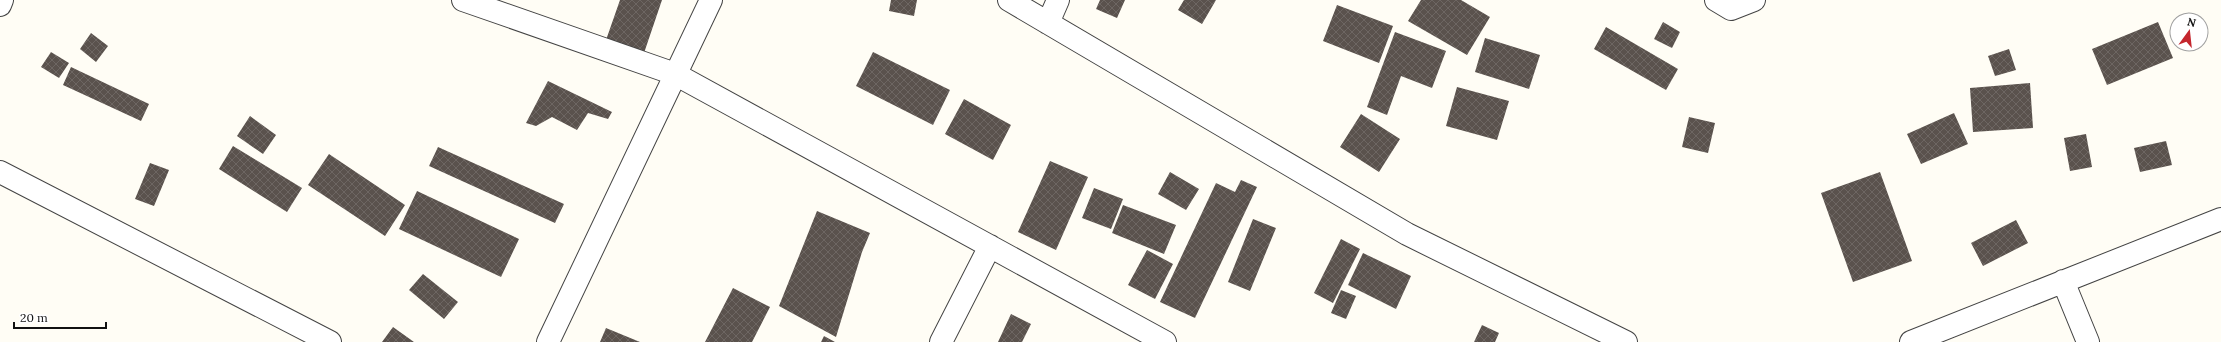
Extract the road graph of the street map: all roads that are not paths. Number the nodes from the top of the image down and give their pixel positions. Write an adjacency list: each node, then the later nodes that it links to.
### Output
1 (2, 0): 8 (street)
2 (463, 0): 10 (street)
3 (711, 0): 10 (street)
4 (1009, 0): 9 (street)
5 (1058, 0): 9 (street)
6 (1716, 0): 7 (street)
7 (1754, 0)
8 (0, 5)
9 (1048, 23): 19 (street)
10 (675, 74): 13 (street); 16 (street)
11 (0, 172): 15 (street)
12 (2221, 219): 14 (street)
13 (990, 246): 17 (street); 18 (street)
14 (2063, 282): 20 (street); 21 (street)
15 (330, 342)
16 (548, 342)
17 (941, 342)
18 (1165, 342)
19 (1626, 342)
20 (1911, 342)
21 (2088, 342)

